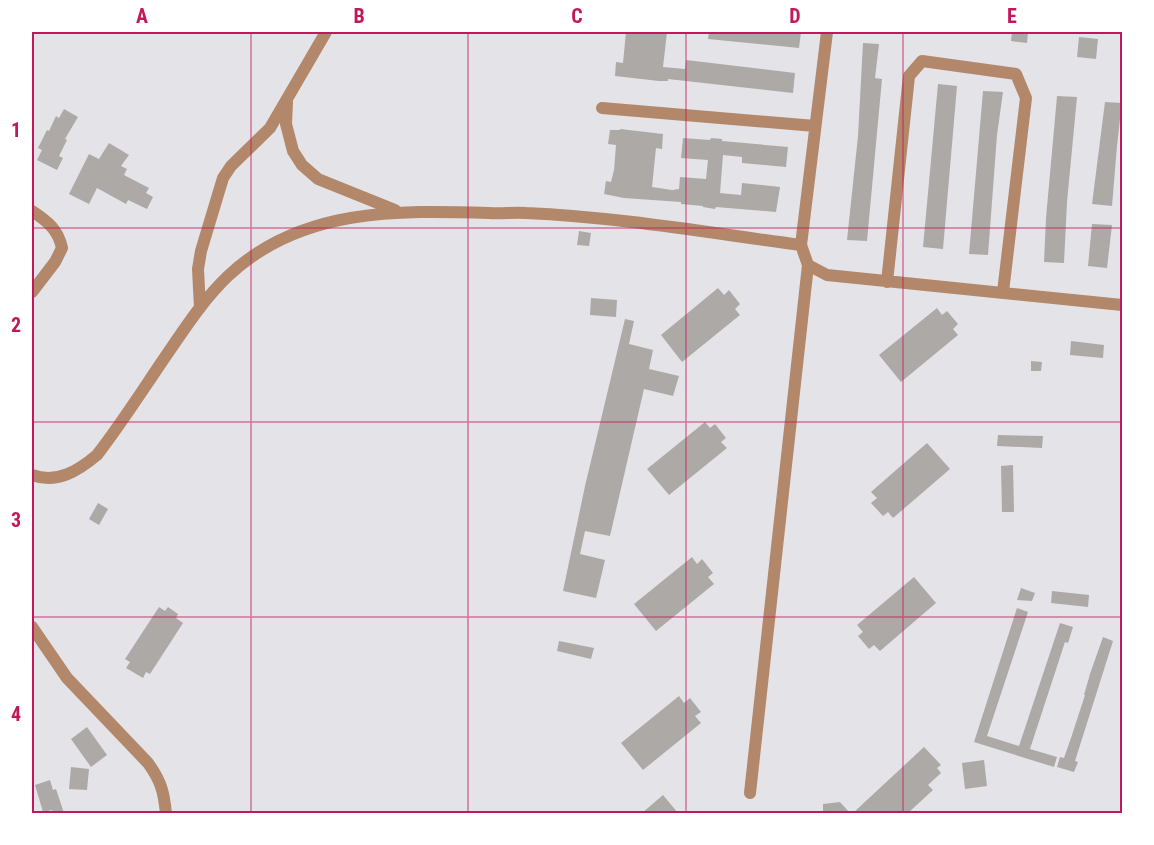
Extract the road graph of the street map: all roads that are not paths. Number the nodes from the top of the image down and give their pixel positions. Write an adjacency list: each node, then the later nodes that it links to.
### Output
1 (326, 32): 3 (street)
2 (827, 32): 5 (street)
3 (288, 98): 7 (street); 14 (street)
4 (602, 108): 5 (street)
5 (815, 126): 8 (street)
6 (32, 211): 11 (street)
7 (399, 212): 8 (street); 14 (street)
8 (801, 245): 9 (street)
9 (808, 265): 10 (street); 17 (street)
10 (887, 282): 12 (street); 12 (street)
11 (32, 292)
12 (1003, 292): 13 (street)
13 (1122, 305)
14 (200, 308): 15 (street)
15 (32, 476)
16 (32, 627): 18 (street)
17 (750, 793)
18 (166, 813)

